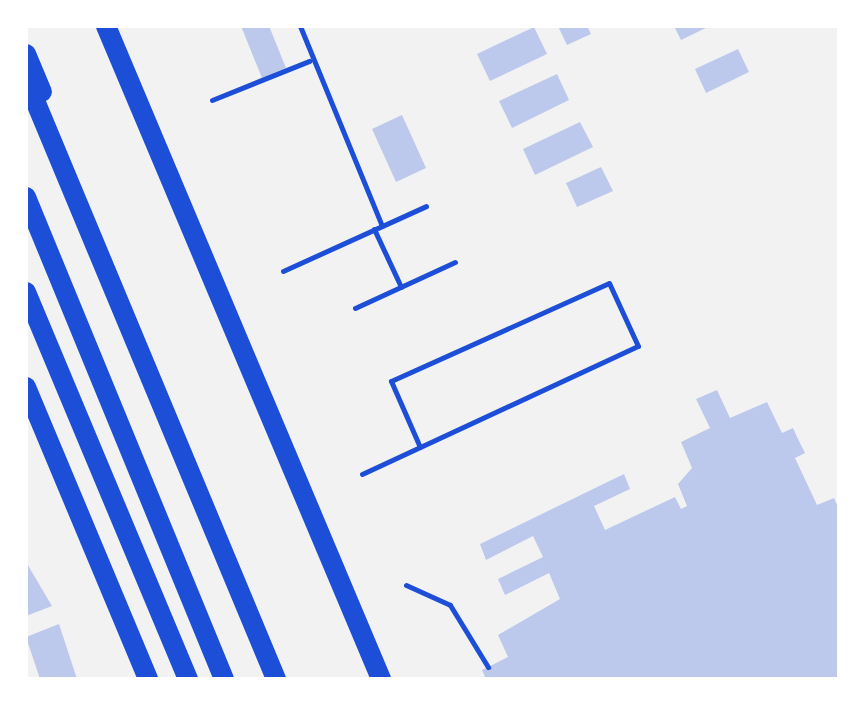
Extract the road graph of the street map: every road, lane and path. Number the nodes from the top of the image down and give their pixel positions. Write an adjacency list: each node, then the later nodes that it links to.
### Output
1 (106, 26): 26 (highway)
2 (300, 26): 4 (lane)
3 (26, 54): 19 (highway)
4 (309, 61): 6 (lane); 9 (lane)
5 (26, 79): 19 (highway)
6 (212, 100)
7 (26, 197): 24 (highway)
8 (426, 206): 9 (lane)
9 (382, 226): 10 (lane)
10 (374, 229): 12 (lane); 13 (lane)
11 (455, 262): 13 (lane)
12 (283, 271)
13 (401, 287): 15 (lane)
14 (26, 292): 23 (highway)
15 (355, 308)
16 (26, 387): 22 (highway)
17 (420, 447): 17 (lane); 18 (lane)
18 (362, 474)
19 (213, 527): 25 (highway)
20 (406, 585): 21 (lane)
21 (488, 667)
22 (148, 679)
23 (188, 679)
24 (224, 679)
25 (276, 679)
26 (381, 679)

